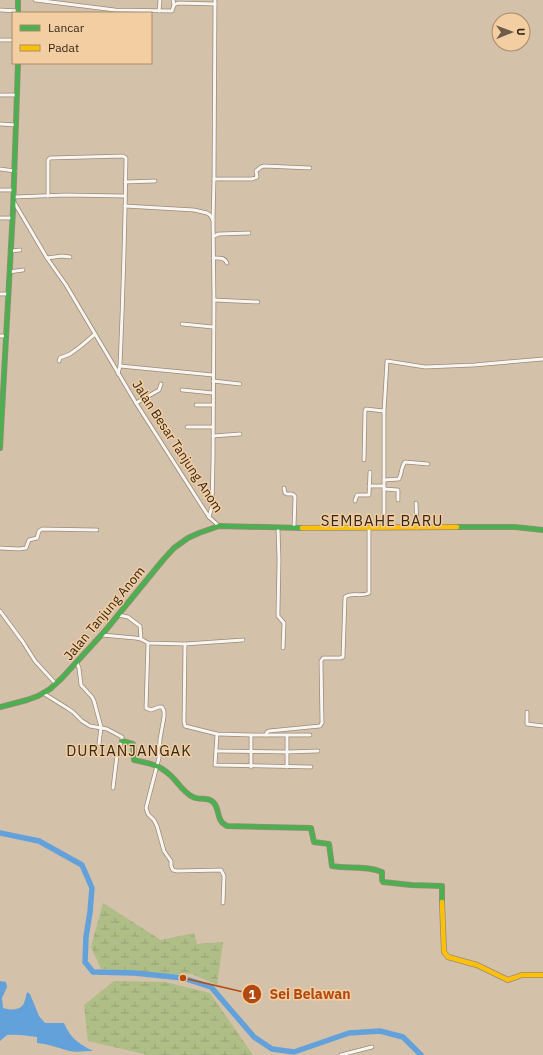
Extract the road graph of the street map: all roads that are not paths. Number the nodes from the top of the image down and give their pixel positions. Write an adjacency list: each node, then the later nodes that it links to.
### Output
1 (18, 0): 9 (street)
2 (35, 0): 8 (street)
3 (160, 0): 8 (street)
4 (173, 0): 6 (street)
5 (215, 2): 6 (street); 20 (street)
6 (174, 5): 8 (street)
7 (0, 10): 9 (street)
8 (159, 11)
9 (18, 12)
10 (0, 40): 11 (street)
11 (12, 40)
12 (18, 64): 14 (street)
13 (0, 95): 14 (street)
14 (16, 95): 16 (street)
15 (0, 124): 16 (street)
16 (16, 126): 19 (street)
17 (310, 168): 20 (street)
18 (0, 170): 19 (street)
19 (15, 171): 24 (street)
20 (214, 179): 31 (street)
21 (155, 181): 22 (street)
22 (125, 182): 25 (street); 26 (street)
23 (0, 190): 24 (street)
24 (14, 190): 27 (street)
25 (48, 196): 26 (street); 27 (street)
26 (124, 196): 28 (street)
27 (14, 199): 30 (street); 37 (street, Jalan Besar Tanjung Anom)
28 (125, 206): 31 (street); 53 (street)
29 (0, 218): 30 (street)
30 (13, 218): 35 (street)
31 (213, 220): 33 (street)
32 (249, 233): 33 (street)
33 (214, 236): 38 (street)
34 (20, 250): 35 (street)
35 (11, 251): 41 (street)
36 (70, 257): 37 (street)
37 (47, 258): 48 (street, Jalan Besar Tanjung Anom)
38 (213, 258): 39 (street); 44 (street)
39 (228, 263)
40 (23, 270): 41 (street)
41 (10, 272): 43 (street)
42 (0, 294): 43 (street)
43 (8, 294): 50 (street)
44 (214, 300): 45 (street); 47 (street)
45 (258, 302)
46 (182, 324): 47 (street)
47 (213, 327): 55 (street)
48 (95, 334): 52 (street); 54 (street, Jalan Besar Tanjung Anom)
49 (0, 336): 50 (street)
50 (6, 336): 69 (street)
51 (543, 359): 64 (street)
52 (59, 361)
53 (120, 366): 54 (street); 55 (street)
54 (118, 374): 61 (street, Jalan Besar Tanjung Anom)
55 (213, 375): 56 (street)
56 (213, 381): 58 (street); 60 (street)
57 (161, 384): 61 (street)
58 (240, 384)
59 (182, 390): 60 (street)
60 (213, 392): 63 (street)
61 (136, 403): 80 (street, Jalan Besar Tanjung Anom)
62 (196, 405): 63 (street)
63 (213, 405): 66 (street)
64 (384, 411): 70 (street); 73 (street)
65 (187, 427): 66 (street)
66 (213, 427): 68 (street)
67 (240, 434): 68 (street)
68 (213, 436): 80 (street)
69 (0, 448)
70 (364, 460)
71 (428, 464): 73 (street)
72 (370, 472): 74 (street)
73 (384, 480): 76 (street)
74 (369, 486): 76 (street); 78 (street)
75 (284, 488): 83 (street)
76 (384, 488): 77 (street); 85 (street)
77 (398, 500)
78 (355, 501)
79 (416, 503): 86 (street)
80 (210, 517): 81 (street, Jalan Besar Tanjung Anom)
81 (219, 526): 82 (street, Jalan Besar Tanjung Anom); 91 (street, Jalan Tanjung Anom)
82 (278, 528): 83 (street, Jalan Besar Tanjung Anom); 97 (street)
83 (294, 528): 84 (street, Jalan Besar Tanjung Anom)
84 (369, 528): 85 (street, Jalan Besar Tanjung Anom); 107 (street)
85 (384, 528): 86 (street, Jalan Besar Tanjung Anom)
86 (417, 528): 88 (street, Jalan Besar Tanjung Anom)
87 (96, 530): 89 (street)
88 (543, 530)
89 (0, 548)
90 (0, 612): 99 (street)
91 (118, 615): 92 (street, Jalan Tanjung Anom); 93 (street)
92 (102, 635): 93 (street); 98 (street, Jalan Tanjung Anom)
93 (141, 639): 95 (street)
94 (243, 640): 96 (street)
95 (148, 643): 96 (street); 116 (street)
96 (185, 644): 105 (street)
97 (283, 648)
98 (77, 663): 99 (street, Jalan Tanjung Anom); 104 (street)
99 (56, 684): 100 (street, Jalan Tanjung Anom)
100 (43, 693): 101 (street, Jalan Tanjung Anom); 104 (street)
101 (0, 707)
102 (527, 712): 103 (street)
103 (543, 726)
104 (101, 728): 110 (street); 111 (street)
105 (217, 734): 106 (street); 112 (street)
106 (251, 735): 107 (street); 114 (street)
107 (266, 735): 109 (street)
108 (310, 735): 109 (street)
109 (287, 736): 115 (street)
110 (122, 741): 116 (street); 120 (street)
111 (99, 744)
112 (216, 751): 114 (street); 117 (street)
113 (318, 751): 115 (street)
114 (251, 752): 115 (street); 117 (street)
115 (287, 752): 118 (street)
116 (158, 766): 121 (street); 122 (street)
117 (251, 767): 118 (street)
118 (287, 767): 119 (street)
119 (311, 767)
120 (114, 788)
121 (223, 903)
122 (543, 975)
123 (372, 1047): 124 (street)
124 (341, 1055)

